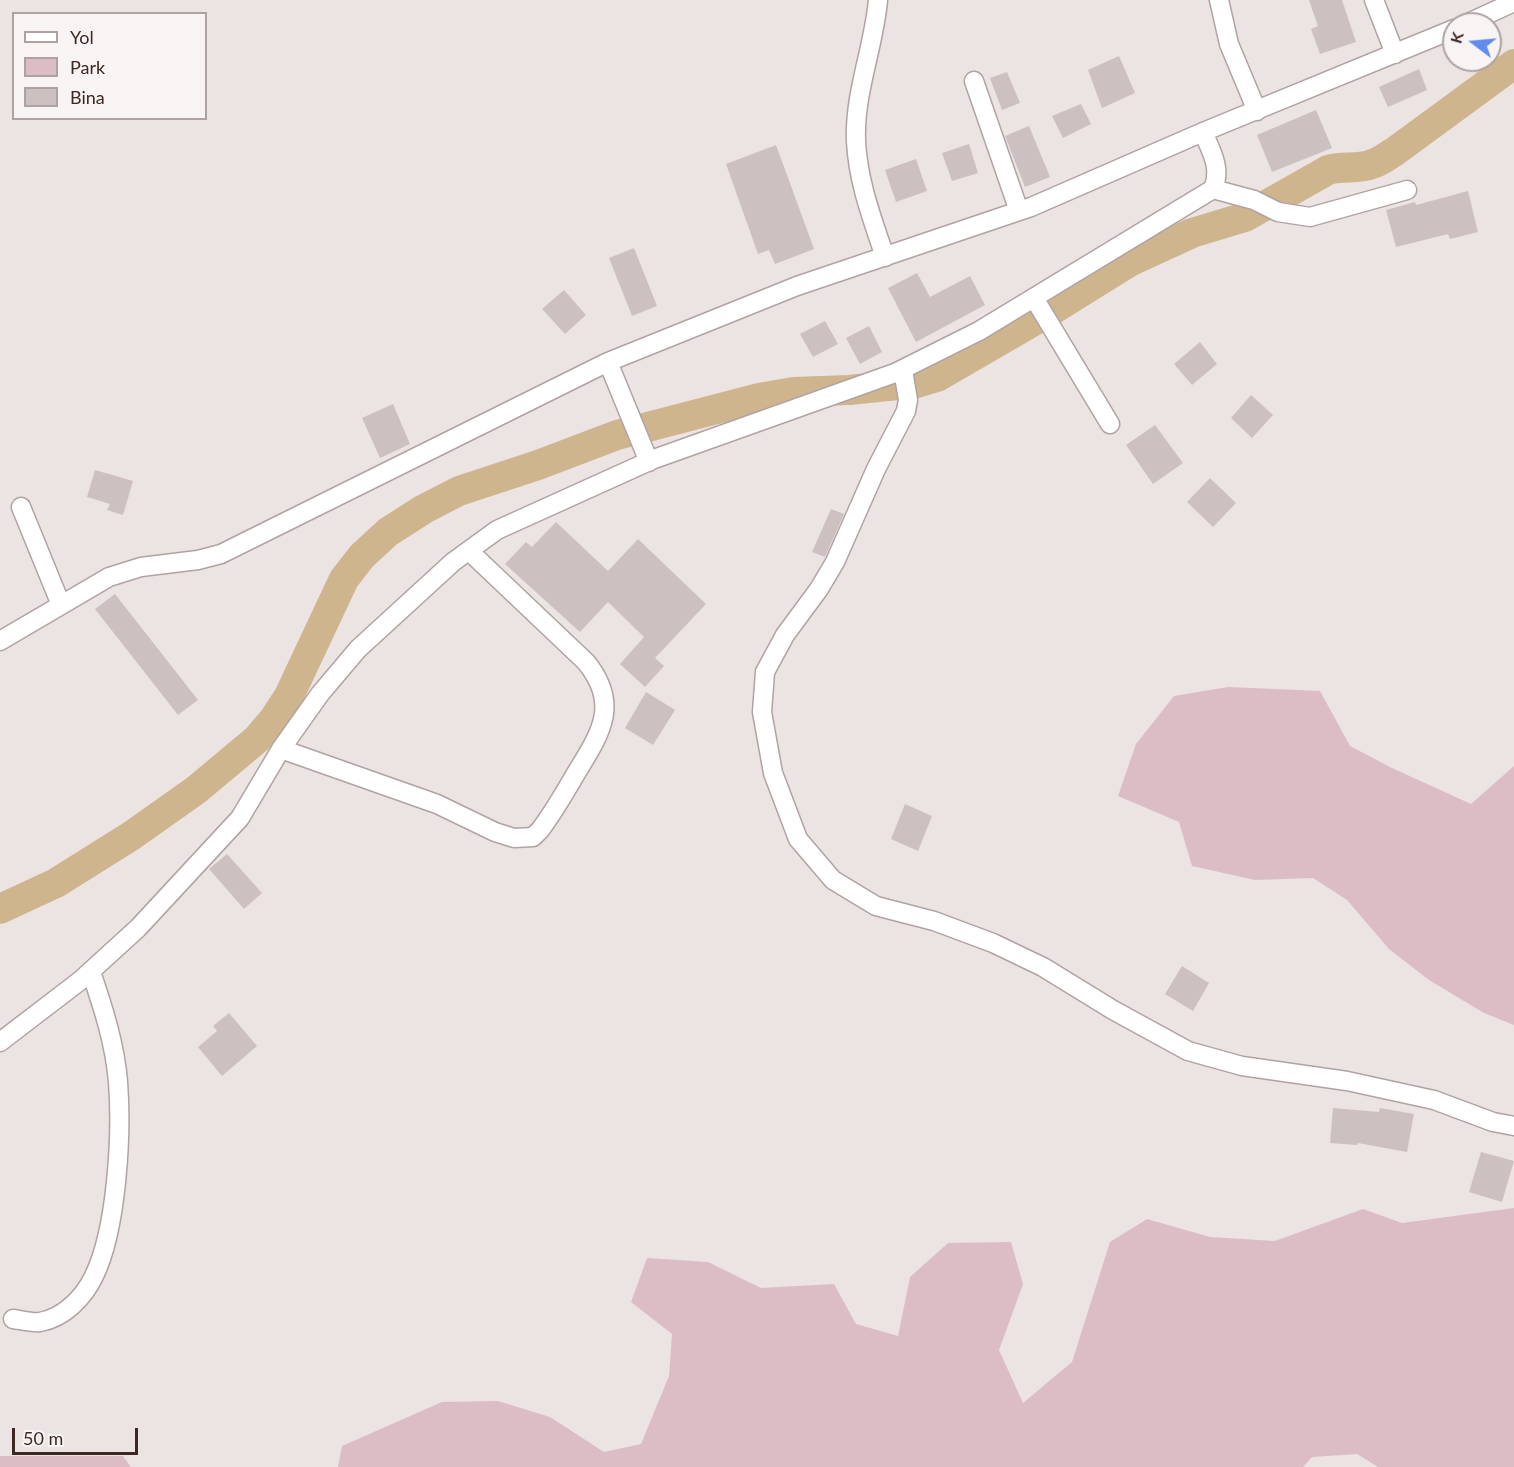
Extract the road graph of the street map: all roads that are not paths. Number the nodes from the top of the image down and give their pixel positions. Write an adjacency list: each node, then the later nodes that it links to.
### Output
1 (878, 0): 14 (street)
2 (1219, 0): 9 (street)
3 (1374, 0): 7 (street)
4 (1514, 2): 5 (street)
5 (1492, 12)
6 (1442, 34): 7 (street)
7 (1395, 54): 9 (street)
8 (974, 81): 13 (street)
9 (1257, 111): 10 (street)
10 (1203, 132): 11 (street); 13 (street)
11 (1214, 189): 12 (street); 15 (street)
12 (1407, 190)
13 (1020, 211): 14 (street)
14 (885, 256): 16 (street)
15 (1034, 298): 17 (street); 18 (street)
16 (608, 362): 19 (street); 22 (street)
17 (903, 370): 19 (street); 27 (street)
18 (1110, 424)
19 (649, 462): 21 (street)
20 (21, 507): 22 (street)
21 (469, 551): 24 (street); 24 (street)
22 (61, 605): 23 (street)
23 (0, 641)
24 (281, 749): 25 (street)
25 (90, 972): 26 (street); 28 (street)
26 (2, 1036)
27 (1514, 1126)
28 (13, 1319)

